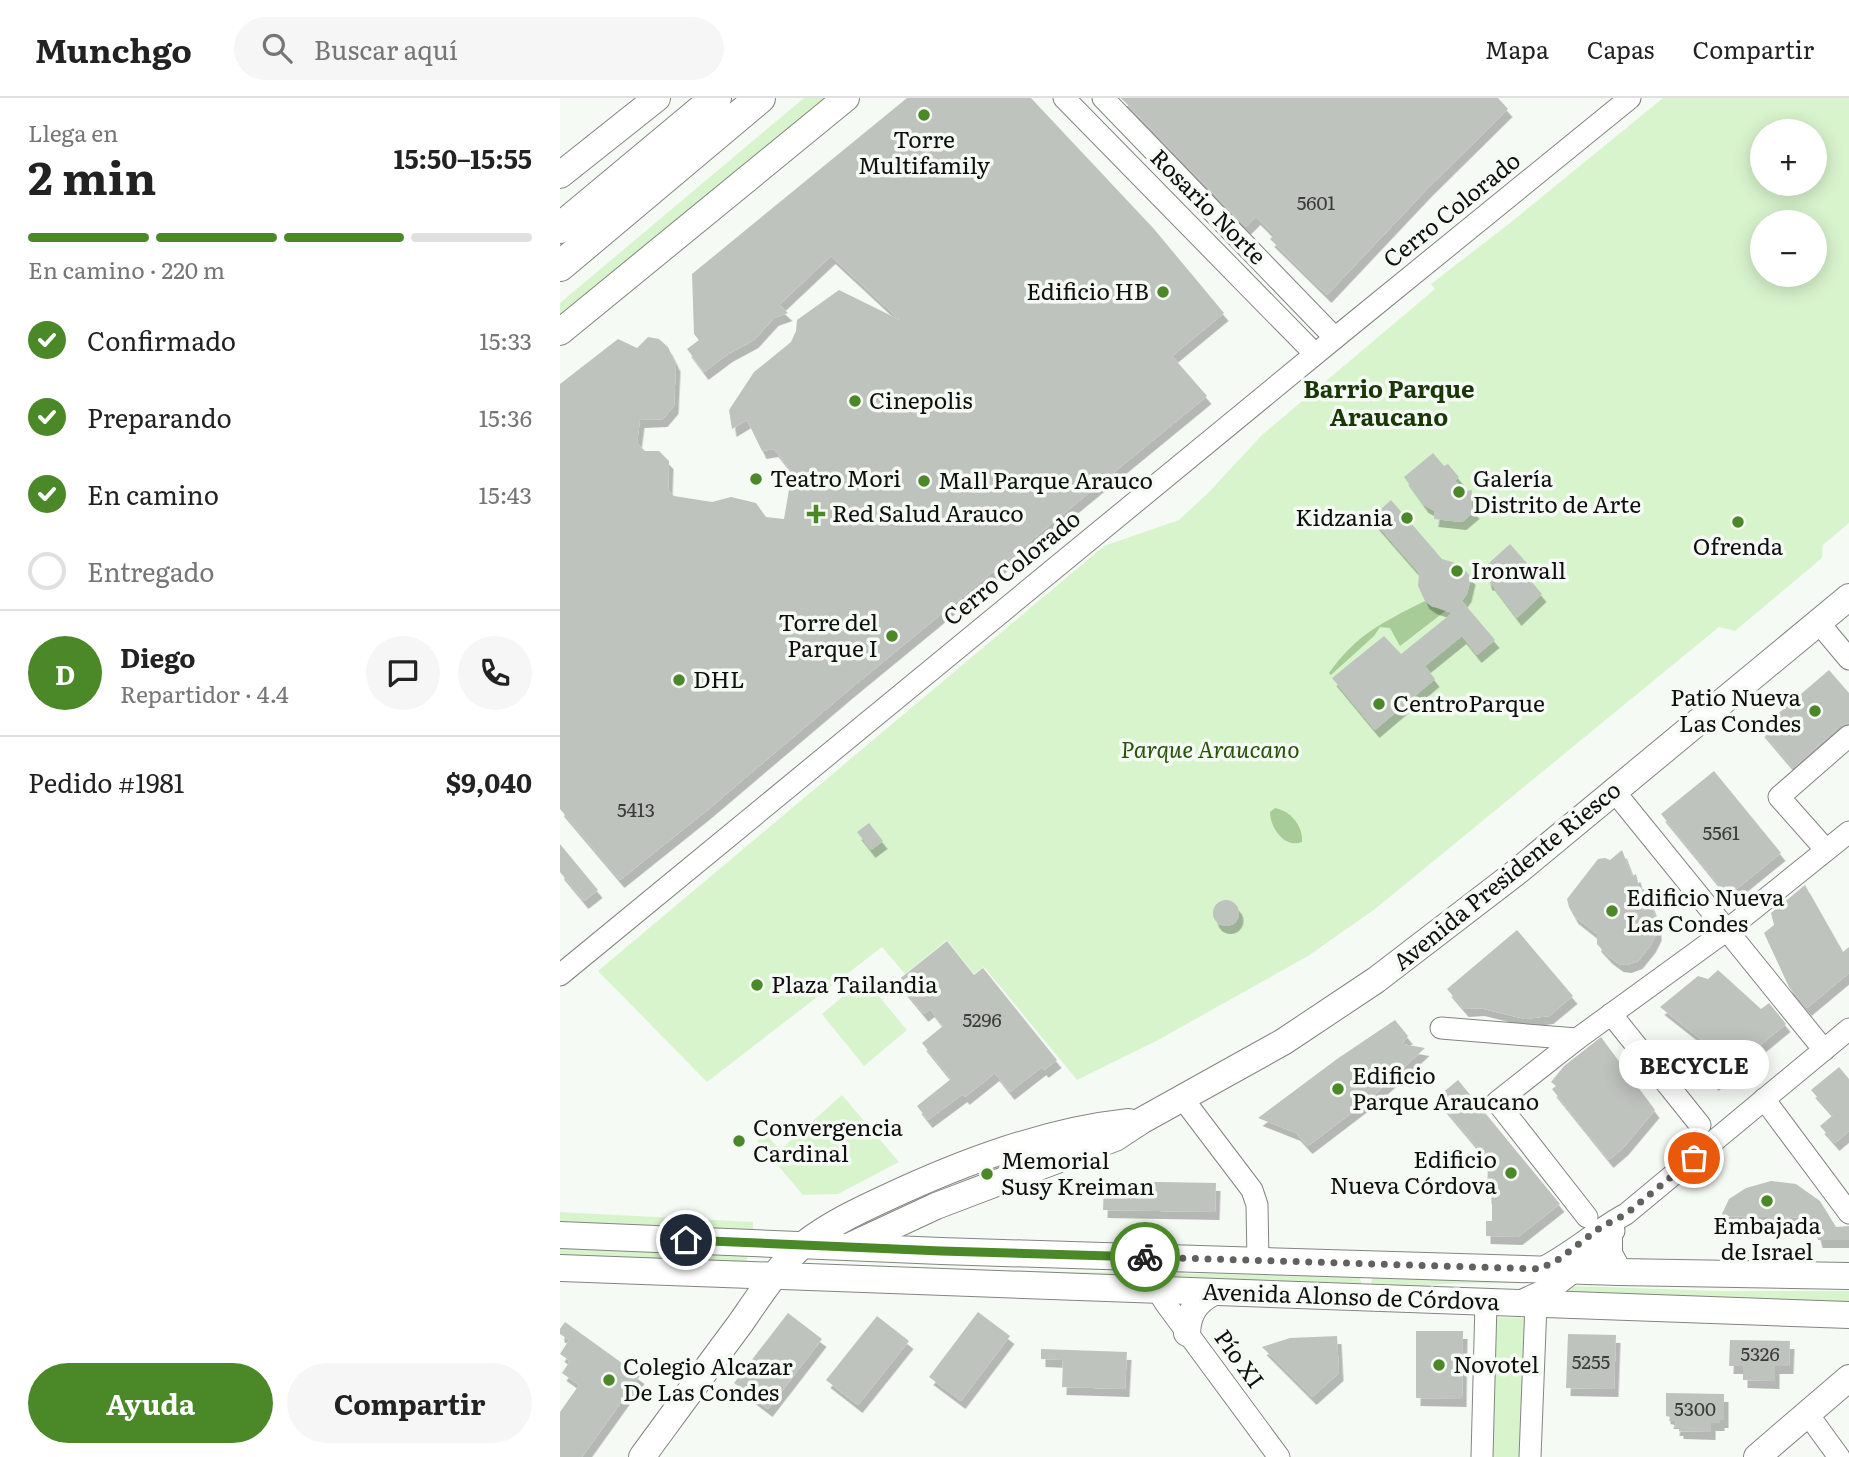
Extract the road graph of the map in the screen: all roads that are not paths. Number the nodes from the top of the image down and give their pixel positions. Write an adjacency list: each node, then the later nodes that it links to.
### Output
1 (657, 98): 9 (main road)
2 (716, 98): 8 (highway)
3 (760, 98): 12 (highway)
4 (846, 98): 13 (main road)
5 (1064, 98): 15 (street, Rosario Norte)
6 (1103, 98): 14 (street, Rosario Norte)
7 (1630, 98): 14 (street, Cerro Colorado)
8 (623, 174): 10 (highway); 11 (highway)
9 (560, 175)
10 (560, 216)
11 (560, 228)
12 (563, 264)
13 (560, 332)
14 (1335, 338): 15 (street, Cerro Colorado)
15 (1315, 354): 24 (street, Cerro Colorado)
16 (1849, 597): 17 (main road, Avenida Presidente Riesco)
17 (1818, 622): 18 (street); 20 (main road, Avenida Presidente Riesco)
18 (1849, 659)
19 (1849, 736): 22 (street)
20 (1614, 791): 23 (street); 30 (main road, Avenida Presidente Riesco)
21 (1849, 832): 22 (street)
22 (1826, 850): 23 (street)
23 (1727, 930): 25 (street); 29 (street)
24 (560, 975)
25 (1611, 1014): 28 (street); 33 (street)
26 (1440, 1028): 28 (street)
27 (1849, 1029): 29 (street)
28 (1577, 1039): 37 (street)
29 (1824, 1049): 31 (street)
30 (1183, 1099): 32 (main road, Avenida Presidente Riesco); 44 (street)
31 (1764, 1099): 35 (street); 36 (street)
32 (1141, 1121): 34 (main road, Avenida Presidente Riesco); 40 (main road, Avenida Presidente Riesco)
33 (1700, 1125)
34 (936, 1206): 41 (main road, Avenida Presidente Riesco); 42 (main road)
35 (1849, 1213)
36 (1626, 1214): 39 (street); 46 (street)
37 (1587, 1217)
38 (560, 1235): 40 (main road, Avenida Alonso de Córdova)
39 (1609, 1238): 47 (street); 48 (main road)
40 (803, 1245): 41 (main road, Avenida Alonso de Córdova); 49 (main road, Avenida Presidente Riesco)
41 (848, 1247): 42 (main road, Avenida Alonso de Córdova); 49 (main road, Avenida Presidente Riesco)
42 (941, 1251): 43 (main road, Avenida Alonso de Córdova)
43 (1136, 1256): 44 (main road, Avenida Alonso de Córdova); 51 (street, Pío XI)
44 (1258, 1260): 46 (main road, Avenida Alonso de Córdova)
45 (560, 1268): 49 (main road, Avenida Alonso de Córdova)
46 (1540, 1269): 47 (main road, Avenida Alonso de Córdova)
47 (1576, 1270): 48 (main road, Avenida Alonso de Córdova); 54 (street)
48 (1619, 1272): 50 (main road, Avenida Alonso de Córdova)
49 (778, 1275): 51 (main road, Avenida Alonso de Córdova); 59 (main road, Avenida Presidente Riesco)
50 (1840, 1276): 55 (main road)
51 (1157, 1291): 52 (main road, Avenida Alonso de Córdova); 56 (street, Pío XI)
52 (1212, 1293): 53 (main road, Avenida Alonso de Córdova); 56 (main road)
53 (1486, 1302): 54 (main road, Avenida Alonso de Córdova); 61 (street)
54 (1526, 1303): 55 (main road, Avenida Alonso de Córdova); 62 (street)
55 (1837, 1314)
56 (1187, 1333): 60 (street, Pío XI)
57 (1849, 1378): 58 (main road)
58 (1807, 1413): 63 (main road); 64 (street)
59 (642, 1457)
60 (1279, 1457)
61 (1482, 1457)
62 (1530, 1457)
63 (1757, 1457)
64 (1839, 1457)

